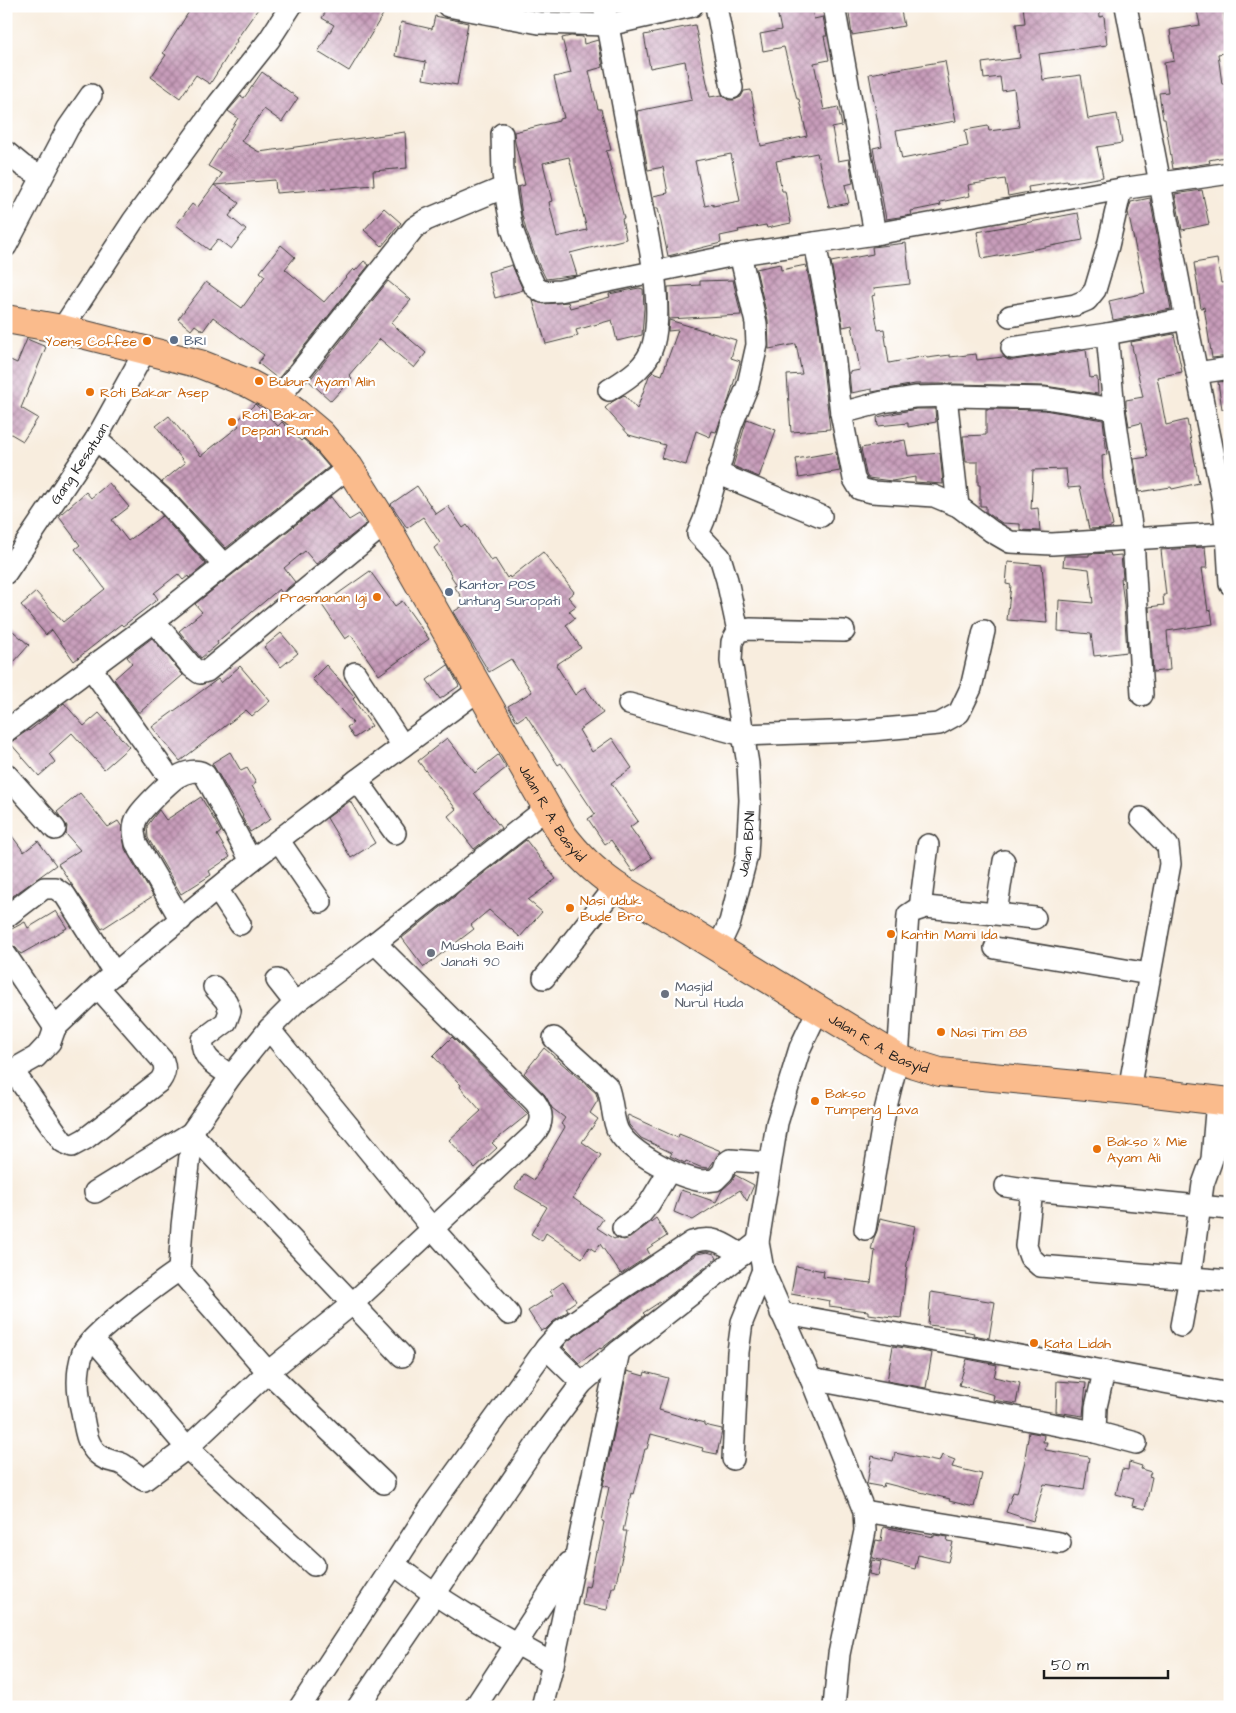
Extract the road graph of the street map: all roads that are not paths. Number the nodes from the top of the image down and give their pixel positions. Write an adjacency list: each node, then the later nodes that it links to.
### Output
1 (291, 6): 25 (street)
2 (448, 6): 7 (street)
3 (692, 6): 7 (street)
4 (716, 6): 8 (street)
5 (834, 6): 17 (street)
6 (1126, 6): 14 (street)
7 (606, 15): 21 (street)
8 (732, 88)
9 (91, 95): 13 (street)
10 (502, 134): 15 (street)
11 (6, 152): 13 (street)
12 (1230, 173): 14 (street)
13 (42, 176): 19 (street)
14 (1161, 183): 16 (street); 23 (street)
15 (505, 187): 21 (street); 33 (street)
16 (1121, 189): 17 (street); 22 (street)
17 (875, 234): 18 (street)
18 (815, 242): 20 (street); 35 (street)
19 (6, 246)
20 (740, 254): 21 (street); 38 (street)
21 (654, 272): 31 (street)
22 (1010, 316)
23 (1186, 319): 26 (street); 30 (street)
24 (11, 320): 25 (main road, Jalan R. A. Basyid)
25 (62, 330): 28 (main road, Jalan R. A. Basyid)
26 (1107, 334): 27 (street); 34 (street)
27 (1012, 348)
28 (146, 350): 33 (main road, Jalan R. A. Basyid); 36 (street, Gang Kesatuan)
29 (1230, 368): 30 (street)
30 (1197, 372): 39 (street)
31 (609, 390)
32 (946, 396): 34 (street); 35 (street); 40 (street)
33 (278, 399): 37 (main road, Jalan R. A. Basyid)
34 (1114, 409): 44 (street)
35 (841, 412): 40 (street)
36 (96, 438): 45 (street); 46 (street, Gang Kesatuan)
37 (349, 467): 42 (main road, Jalan R. A. Basyid); 45 (street)
38 (717, 473): 41 (street); 49 (street)
39 (1226, 495): 43 (street)
40 (958, 506): 44 (street)
41 (821, 516)
42 (385, 524): 48 (street); 54 (main road, Jalan R. A. Basyid)
43 (1227, 533): 44 (street); 47 (street)
44 (1133, 539): 55 (street)
45 (224, 564): 48 (street)
46 (6, 573)
47 (1230, 584)
48 (154, 621): 52 (street)
49 (738, 631): 50 (street); 58 (street, Jalan BDNI)
50 (844, 631)
51 (984, 631): 58 (street)
52 (91, 668): 57 (street); 60 (street)
53 (355, 673): 59 (street)
54 (480, 689): 59 (street); 63 (main road, Jalan R. A. Basyid)
55 (1142, 695)
56 (629, 704): 58 (street)
57 (6, 731)
58 (743, 734): 81 (street, Jalan BDNI)
59 (404, 746): 62 (street)
60 (164, 770)
61 (6, 774): 65 (street)
62 (357, 780): 66 (street); 67 (street)
63 (548, 807): 71 (main road, Jalan R. A. Basyid); 80 (street)
64 (1141, 818): 85 (street)
65 (54, 829)
66 (395, 833)
67 (279, 841): 70 (street); 73 (street)
68 (928, 845): 74 (street)
69 (1004, 861): 75 (street)
70 (251, 862): 72 (street); 78 (street)
71 (616, 886): 81 (main road, Jalan R. A. Basyid); 86 (street)
72 (217, 889): 78 (street); 79 (street)
73 (321, 902)
74 (920, 908): 75 (street); 95 (street)
75 (996, 913): 77 (street)
76 (6, 917): 84 (street)
77 (1035, 918)
78 (181, 920): 84 (street)
79 (240, 924)
80 (375, 943): 90 (street); 108 (street)
81 (718, 948): 91 (main road, Jalan R. A. Basyid)
82 (995, 948): 85 (street)
83 (6, 955): 92 (street)
84 (115, 974): 88 (street)
85 (1150, 974): 98 (street)
86 (544, 978)
87 (277, 980): 90 (street)
88 (98, 987): 92 (street); 96 (street)
89 (214, 987): 97 (street)
90 (295, 1003): 93 (street)
91 (818, 1010): 95 (main road, Jalan R. A. Basyid); 101 (street)
92 (55, 1028): 96 (street)
93 (269, 1029): 97 (street); 108 (street)
94 (554, 1038): 102 (street)
95 (898, 1058): 98 (main road, Jalan R. A. Basyid); 110 (street)
96 (10, 1072)
97 (231, 1076): 100 (street)
98 (1130, 1090): 99 (main road, Jalan R. A. Basyid)
99 (1217, 1100): 106 (street)
100 (193, 1135): 105 (street); 112 (street); 116 (street)
101 (770, 1163): 102 (street); 111 (street)
102 (669, 1171): 109 (street)
103 (1006, 1186): 104 (street)
104 (1032, 1190): 106 (street); 114 (street)
105 (95, 1192)
106 (1200, 1206): 107 (street); 114 (street)
107 (1230, 1209)
108 (432, 1228): 116 (street); 118 (street)
109 (623, 1228)
110 (865, 1230)
111 (750, 1249): 113 (street); 121 (street); 122 (street)
112 (179, 1270): 120 (street); 124 (street)
113 (764, 1270): 117 (street); 132 (street)
114 (1190, 1277): 115 (street); 119 (street)
115 (1230, 1281)
116 (352, 1304): 123 (street); 124 (street)
117 (781, 1313): 125 (street); 126 (street)
118 (509, 1314)
119 (1181, 1326)
120 (93, 1339): 131 (street); 131 (street)
121 (546, 1348): 127 (street); 137 (street)
122 (620, 1351): 127 (street); 136 (street)
123 (402, 1356)
124 (268, 1372): 131 (street); 133 (street)
125 (1104, 1372): 128 (street); 129 (street)
126 (810, 1378): 129 (street); 134 (street)
127 (582, 1382): 139 (street)
128 (1230, 1394)
129 (1095, 1432): 130 (street)
130 (1136, 1443)
131 (188, 1448): 138 (street)
132 (733, 1459)
133 (384, 1483)
134 (864, 1511): 135 (street); 146 (street)
135 (1060, 1543)
136 (575, 1554): 140 (street); 141 (street)
137 (394, 1564): 139 (street); 142 (street)
138 (314, 1565)
139 (435, 1594): 140 (street); 143 (street)
140 (515, 1643): 141 (street); 144 (street)
141 (553, 1664): 145 (street)
142 (300, 1707)
143 (358, 1707)
144 (475, 1707)
145 (542, 1707)
146 (834, 1707)

